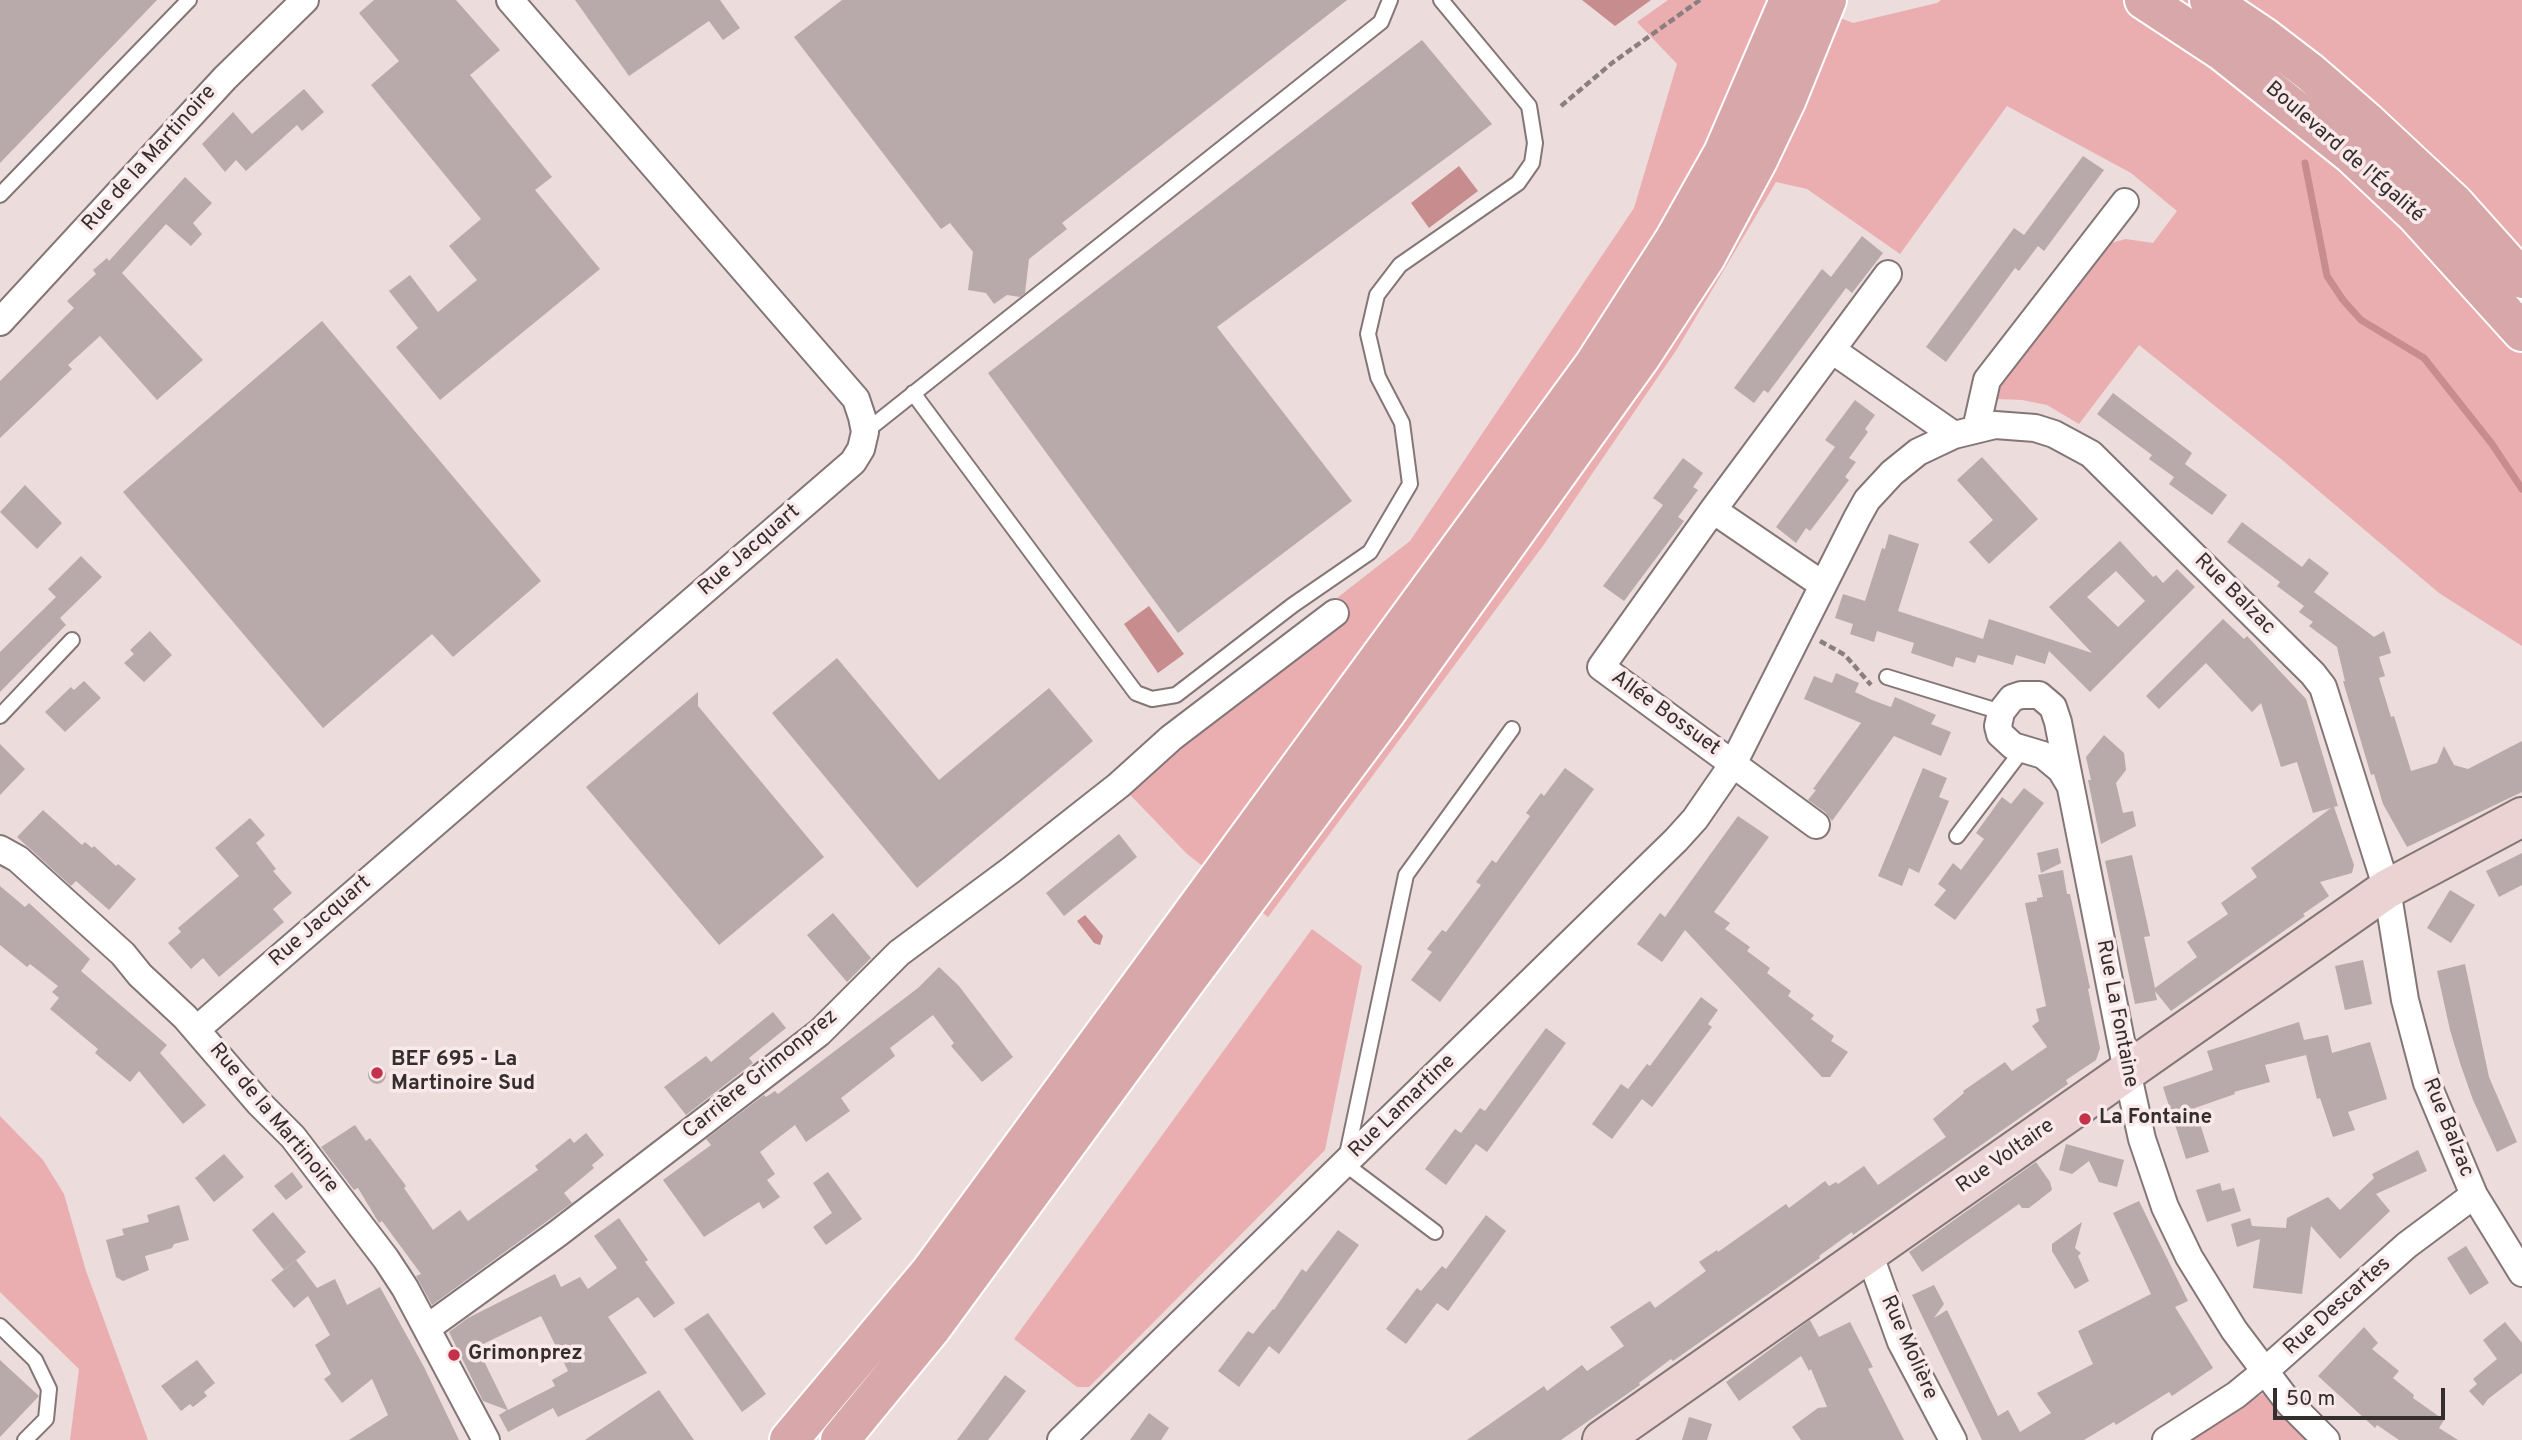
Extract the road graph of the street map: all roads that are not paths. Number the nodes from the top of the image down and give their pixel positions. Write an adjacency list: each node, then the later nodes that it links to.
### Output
1 (189, 0): 10 (lane)
2 (304, 0): 14 (street, Rue de la Martinoire)
3 (510, 0): 18 (street)
4 (1390, 0): 17 (lane)
5 (1441, 0): 17 (lane)
6 (1789, 0): 49 (main road)
7 (1827, 0): 50 (main road)
8 (2144, 0): 15 (main road, Boulevard de l'Égalité)
9 (2209, 0): 13 (main road, Boulevard de l'Égalité)
10 (0, 195)
11 (2125, 202): 19 (street)
12 (1888, 274): 16 (street, Allée Bossuet)
13 (2522, 279)
14 (0, 323)
15 (2522, 332)
16 (1832, 350): 19 (street); 20 (street, Allée Bossuet)
17 (913, 393): 18 (lane)
18 (865, 432): 36 (street, Rue Jacquart)
19 (1965, 432): 21 (street, Rue Balzac); 35 (street, Rue Balzac)
20 (1713, 510): 21 (street); 29 (street, Allée Bossuet)
21 (1823, 585): 29 (street, Rue Balzac)
22 (1335, 613): 44 (street, Carrière Grimonprez)
23 (72, 640): 26 (lane)
24 (1887, 677): 25 (lane)
25 (2001, 712): 28 (street, Rue La Fontaine); 30 (street, Rue La Fontaine)
26 (0, 716)
27 (1511, 729): 38 (lane)
28 (2023, 749): 30 (street, Rue La Fontaine); 33 (lane)
29 (1733, 764): 32 (street, Allée Bossuet); 38 (street, Rue Lamartine)
30 (2070, 785): 37 (street, Rue La Fontaine)
31 (2522, 817): 35 (street, Rue Voltaire)
32 (1816, 825)
33 (1957, 836)
34 (0, 849): 36 (street, Rue de la Martinoire)
35 (2387, 889): 37 (street, Rue Voltaire); 39 (street, Rue Balzac)
36 (197, 1029): 44 (street, Rue de la Martinoire)
37 (2127, 1071): 41 (street, Rue Voltaire); 45 (street, Rue La Fontaine)
38 (1345, 1164): 40 (lane); 51 (street, Rue Lamartine)
39 (2474, 1195): 42 (street, Rue Balzac); 45 (street, Rue Descartes)
40 (1435, 1233)
41 (1869, 1253): 46 (street, Rue Voltaire); 52 (street, Rue Molière)
42 (2522, 1273)
43 (0, 1326): 47 (lane)
44 (427, 1328): 48 (street, Rue de la Martinoire)
45 (2266, 1372): 53 (street, Rue Descartes); 54 (street, Rue La Fontaine)
46 (1618, 1434)
47 (25, 1440)
48 (485, 1440)
49 (789, 1440)
50 (839, 1440)
51 (1061, 1440)
52 (1954, 1440)
53 (2166, 1440)
54 (2326, 1440)

